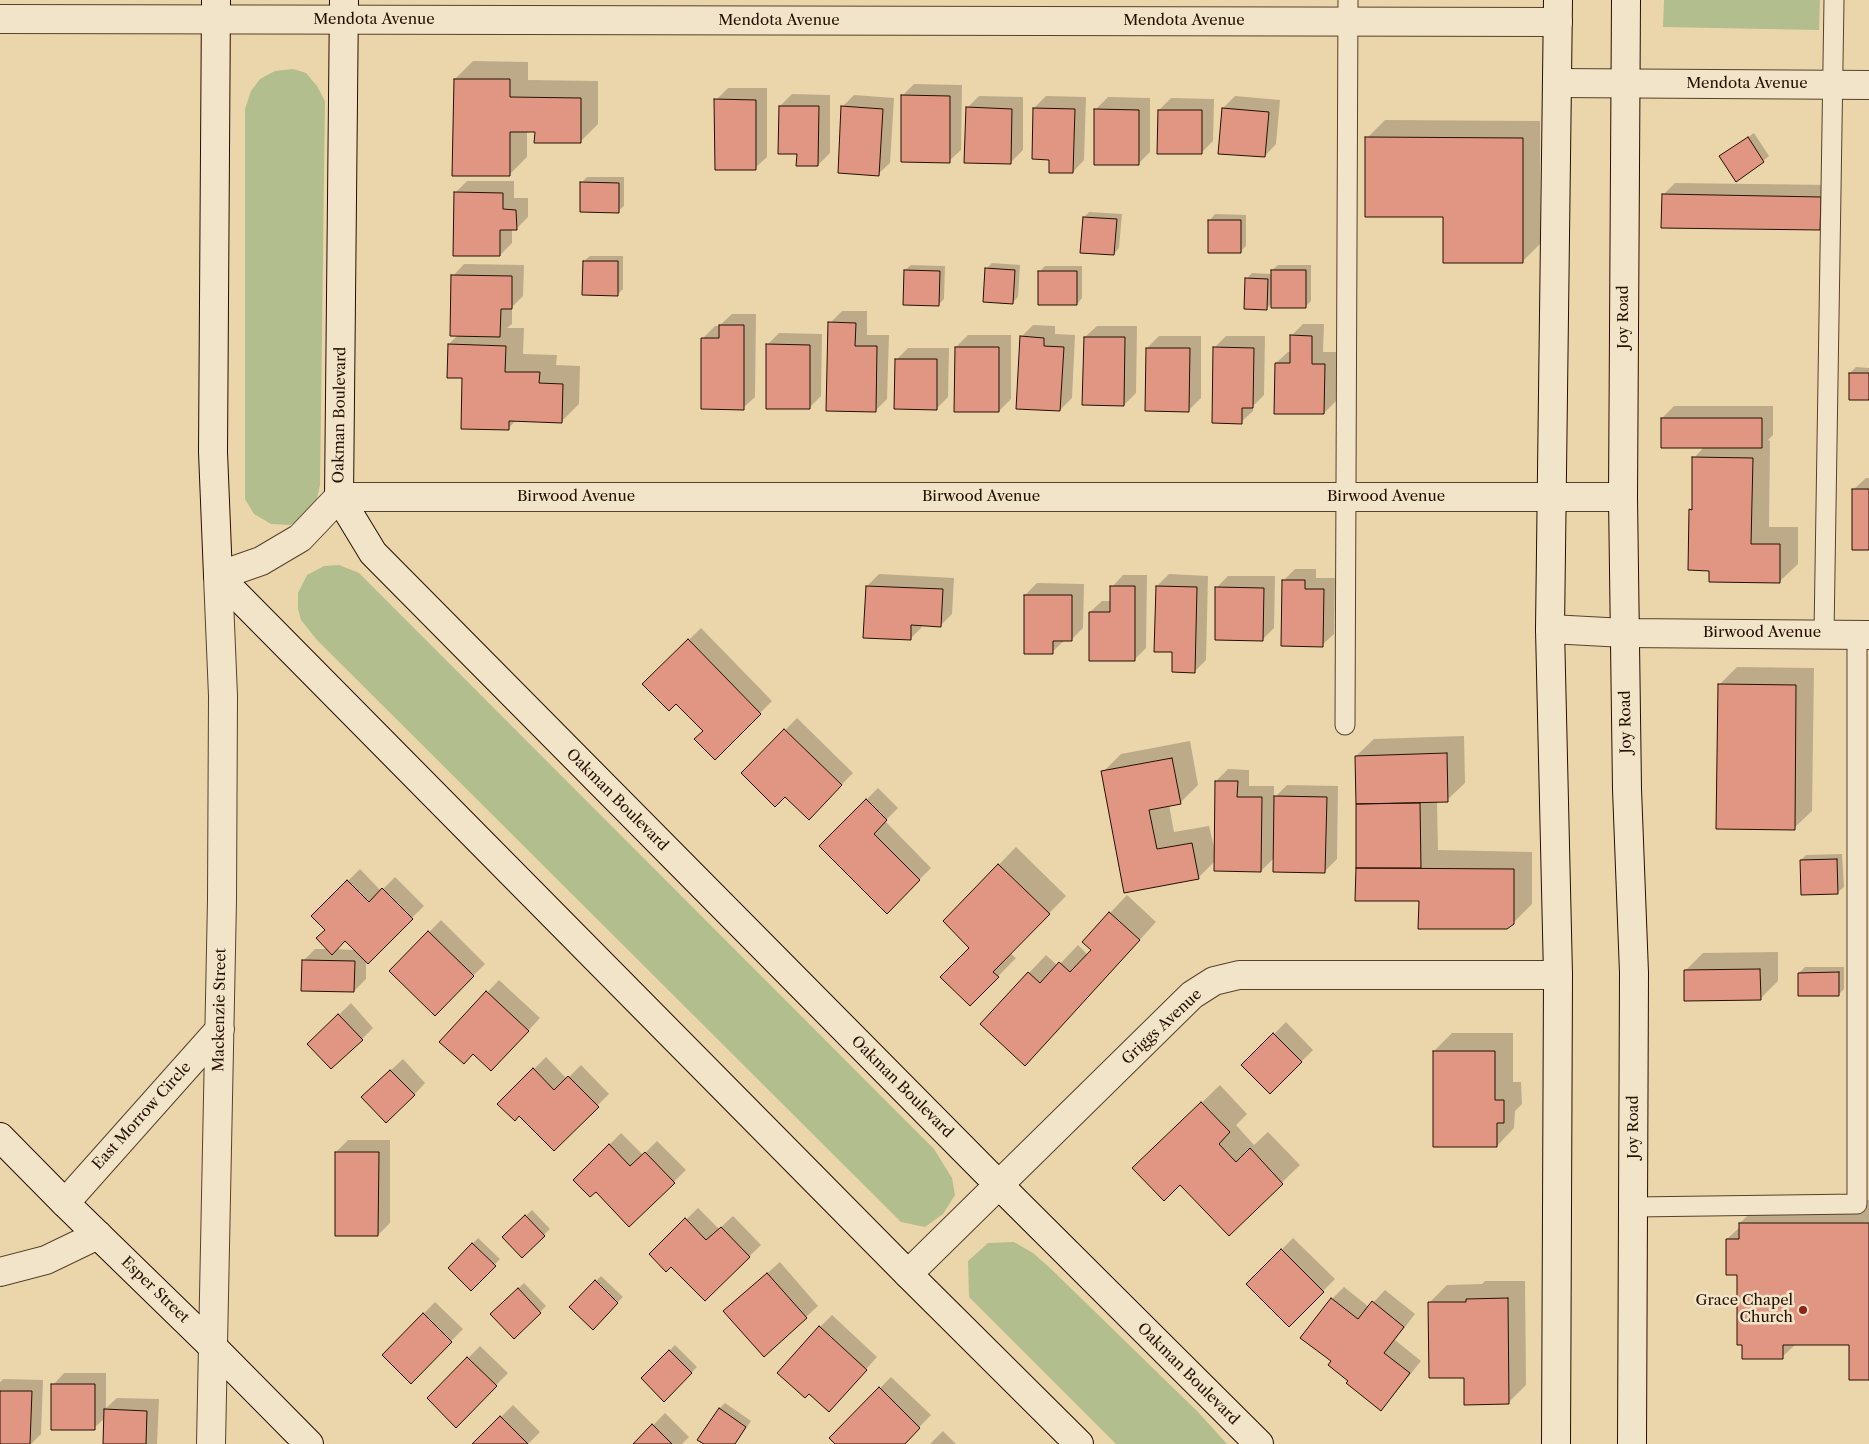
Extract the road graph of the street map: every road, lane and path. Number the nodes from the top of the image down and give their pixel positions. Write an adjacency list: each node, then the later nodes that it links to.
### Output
1 (1626, 0): 9 (street, Joy Road)
2 (1834, 0): 10 (lane)
3 (216, 10): 4 (street, Mendota Avenue); 7 (street, Mendota Avenue); 16 (street)
4 (344, 10): 5 (street, Mendota Avenue); 13 (street, Oakman Boulevard)
5 (1348, 11): 6 (street, Mendota Avenue); 14 (lane)
6 (1558, 11): 8 (street)
7 (0, 19)
8 (1558, 83): 9 (street, Mendota Avenue); 12 (street)
9 (1625, 83): 10 (street, Mendota Avenue); 15 (street, Joy Road)
10 (1834, 84): 11 (street, Mendota Avenue); 19 (lane)
11 (1869, 85)
12 (1552, 496): 14 (street, Birwood Avenue); 15 (street, Birwood Avenue); 17 (street)
13 (339, 497): 14 (street, Birwood Avenue); 16 (street); 25 (street, Oakman Boulevard)
14 (1346, 497): 21 (lane)
15 (1622, 497): 18 (street, Joy Road)
16 (218, 576): 23 (street, Mackenzie Street); 30 (street)
17 (1550, 629): 18 (street, Birwood Avenue); 22 (street)
18 (1625, 633): 19 (street, Birwood Avenue); 27 (street, Joy Road)
19 (1824, 634): 20 (street, Birwood Avenue)
20 (1863, 634): 27 (lane)
21 (1345, 725)
22 (1558, 975): 25 (street, Griggs Avenue); 36 (street)
23 (220, 1029): 26 (street, East Morrow Circle); 31 (street, Mackenzie Street)
24 (0, 1137): 26 (street, Esper Street)
25 (999, 1185): 30 (street, Griggs Avenue); 35 (street, Oakman Boulevard)
26 (65, 1203): 28 (street, Esper Street)
27 (1634, 1207): 37 (street, Joy Road)
28 (98, 1234): 29 (street); 31 (street, Esper Street)
29 (0, 1272)
30 (908, 1274): 34 (street)
31 (213, 1347): 32 (street, Mackenzie Street); 33 (street, Esper Street)
32 (211, 1444)
33 (309, 1444)
34 (1079, 1444)
35 (1260, 1444)
36 (1556, 1444)
37 (1632, 1444)

